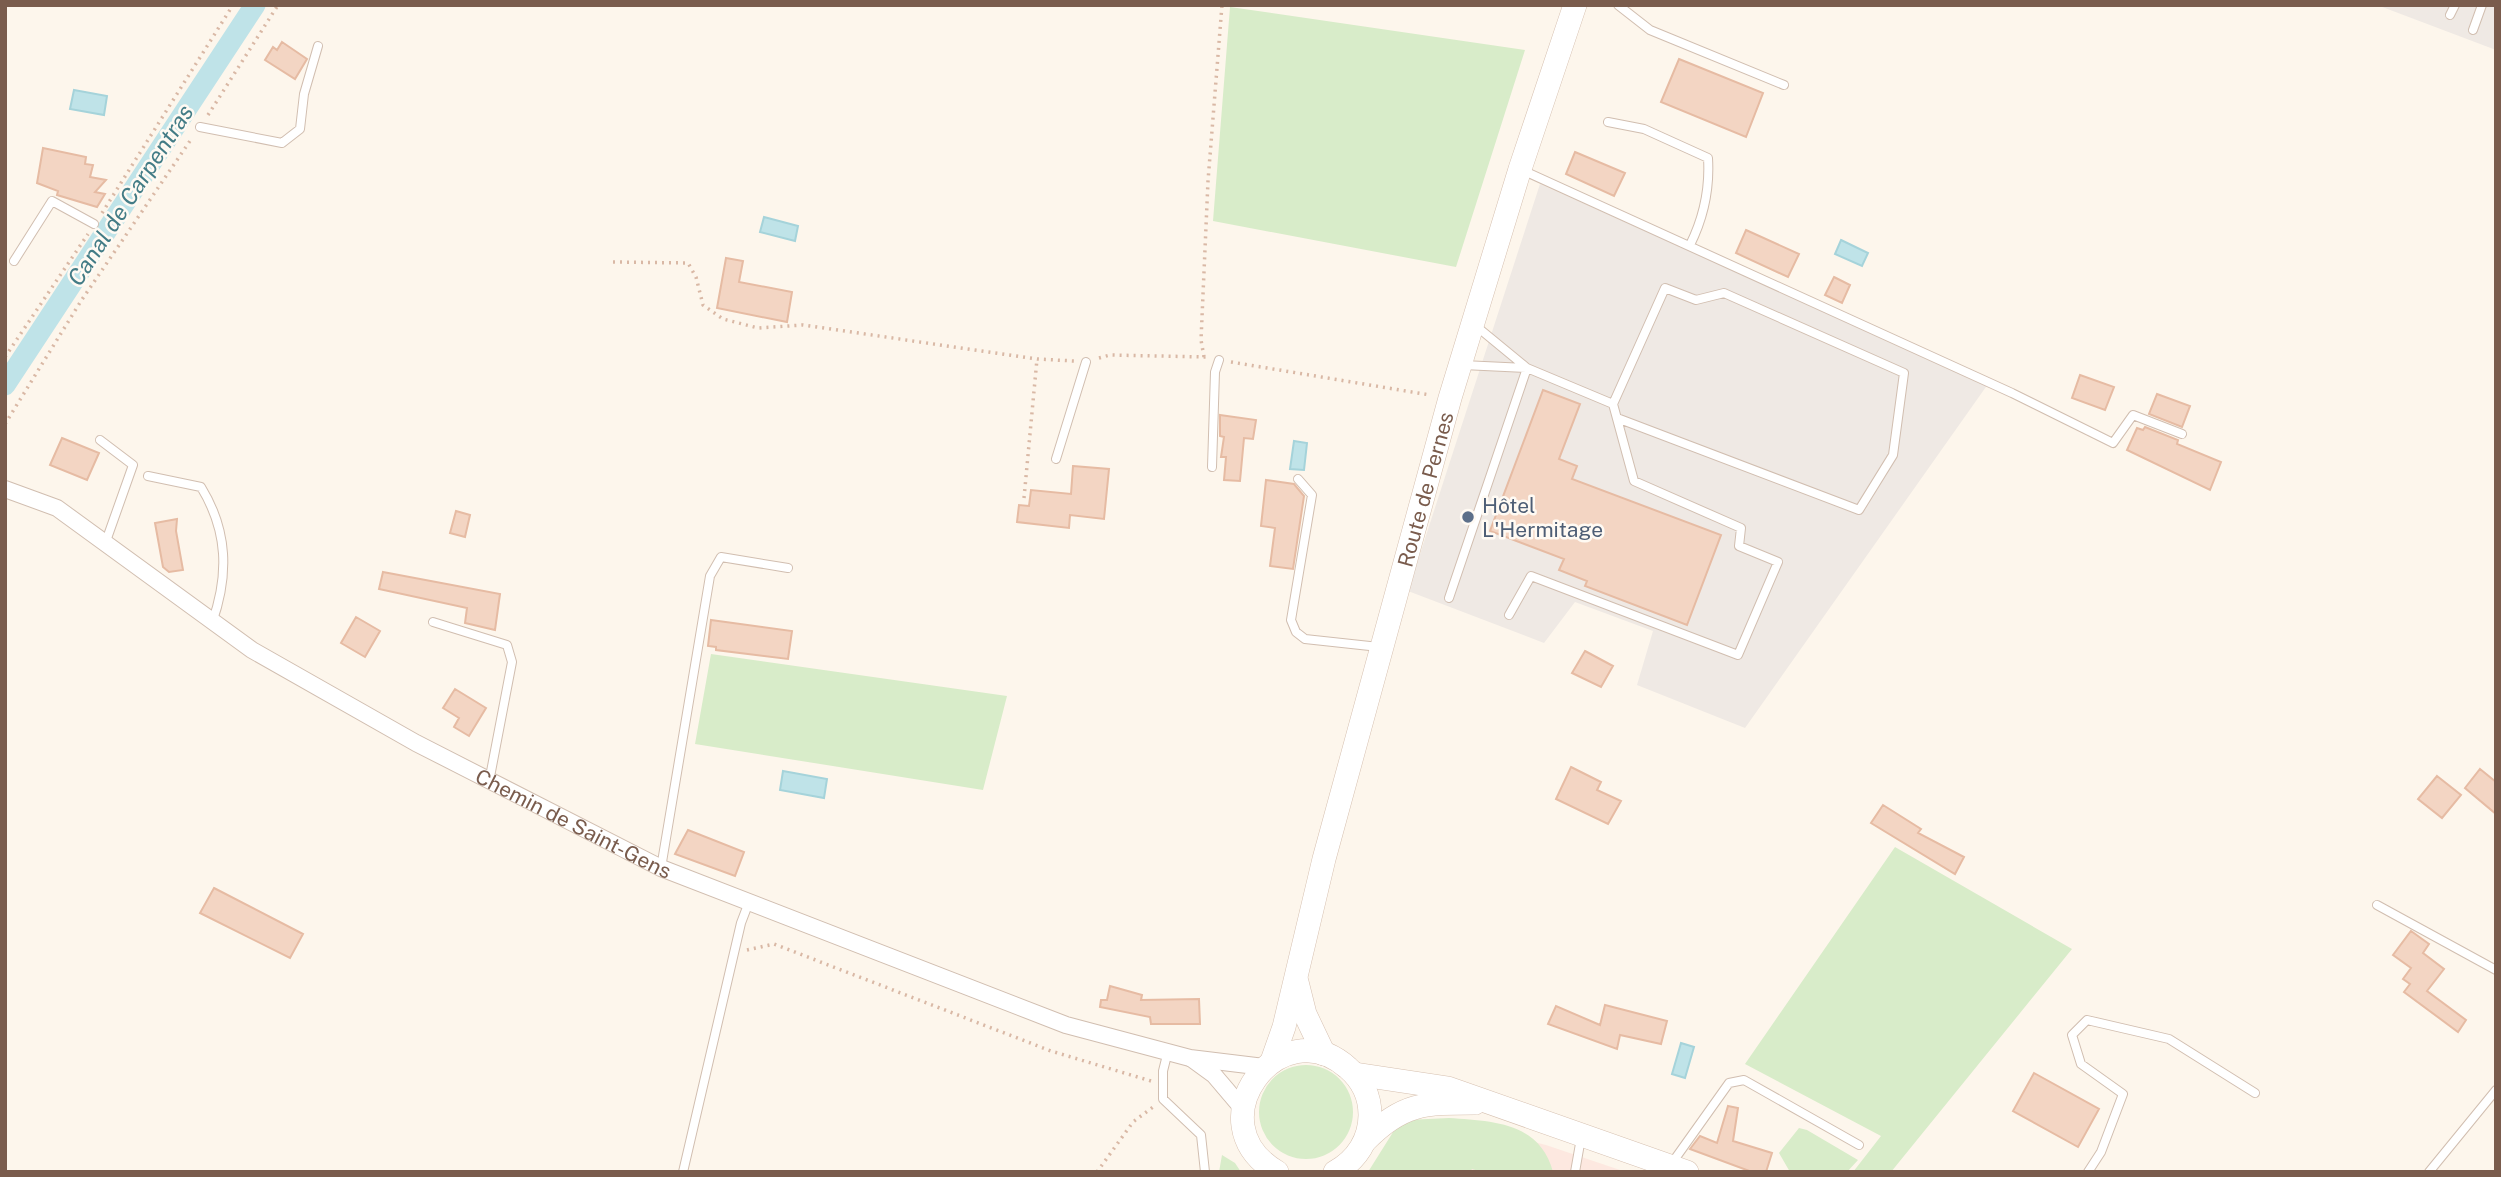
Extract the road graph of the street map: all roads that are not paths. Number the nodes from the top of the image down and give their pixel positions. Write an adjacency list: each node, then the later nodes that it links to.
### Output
1 (1576, 5): 11 (main road, Route de Pernes)
2 (1618, 5): 8 (lane)
3 (2455, 5): 5 (lane)
4 (2482, 5): 6 (lane)
5 (2450, 15)
6 (2473, 30)
7 (318, 47): 10 (lane)
8 (1784, 85)
9 (1608, 122): 13 (lane)
10 (200, 127)
11 (1520, 169): 13 (lane); 15 (main road, Route de Pernes)
12 (94, 223): 14 (lane)
13 (1690, 245): 22 (lane)
14 (13, 261)
15 (1473, 324): 18 (main road, Route de Pernes); 19 (lane)
16 (1219, 360): 25 (lane)
17 (1086, 362): 24 (lane)
18 (1460, 365): 19 (lane); 35 (main road, Route de Pernes)
19 (1527, 368): 20 (lane); 31 (lane)
20 (1613, 404): 21 (lane); 21 (lane)
21 (1617, 418): 32 (lane)
22 (2182, 434)
23 (100, 440): 29 (lane)
24 (1056, 459)
25 (1212, 467)
26 (148, 476): 34 (lane)
27 (1298, 479): 35 (lane)
28 (5, 489): 29 (street, Chemin de Saint-Gens)
29 (105, 544): 34 (street, Chemin de Saint-Gens)
30 (788, 568): 37 (lane)
31 (1449, 598)
32 (1509, 615)
33 (433, 622): 36 (lane)
34 (212, 623): 36 (street, Chemin de Saint-Gens)
35 (1382, 648): 41 (main road, Route de Pernes)
36 (489, 782): 37 (street, Chemin de Saint-Gens)
37 (661, 869): 38 (street, Chemin de Saint-Gens)
38 (750, 902): 42 (street, Chemin de Saint-Gens); 56 (lane)
39 (2377, 905): 40 (lane)
40 (2496, 970)
41 (1296, 980): 43 (main road, Route de Pernes); 45 (main road, Route de Pernes)
42 (1168, 1051): 44 (street, Chemin de Saint-Gens); 57 (lane)
43 (1324, 1054): 45 (main road); 46 (main road)
44 (1190, 1058): 45 (street, Chemin de Saint-Gens); 50 (street, Chemin de Saint-Gens)
45 (1268, 1064): 50 (main road, Route de Pernes)
46 (1355, 1074): 49 (main road); 52 (main road)
47 (2496, 1090): 62 (lane)
48 (2255, 1093): 61 (lane)
49 (1488, 1103): 51 (main road); 52 (main road)
50 (1242, 1108): 54 (main road)
51 (1581, 1135): 55 (main road); 60 (lane)
52 (1366, 1140): 59 (main road)
53 (1859, 1144): 55 (lane)
54 (1255, 1163): 58 (main road)
55 (1678, 1169)
56 (683, 1172)
57 (1205, 1172)
58 (1277, 1172)
59 (1335, 1172)
60 (1575, 1172)
61 (2088, 1172)
62 (2429, 1172)

